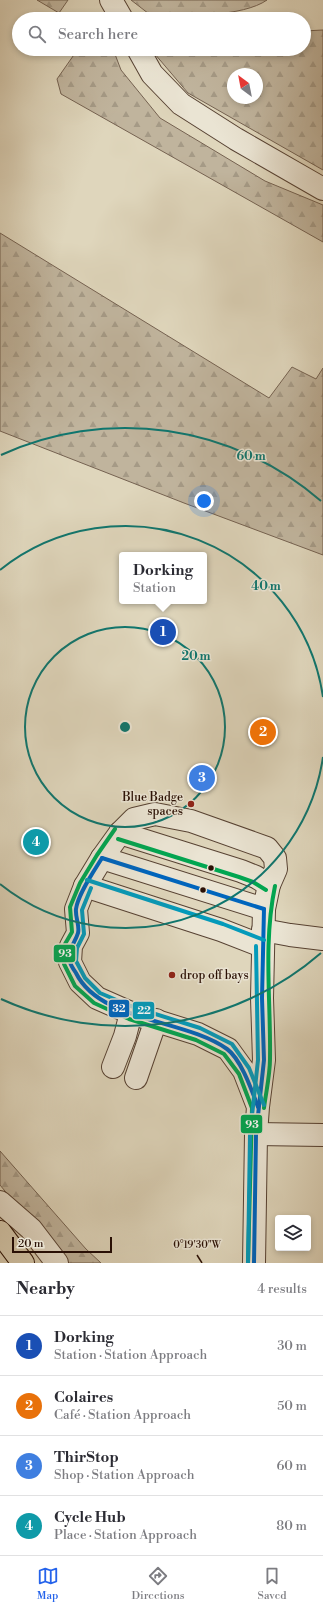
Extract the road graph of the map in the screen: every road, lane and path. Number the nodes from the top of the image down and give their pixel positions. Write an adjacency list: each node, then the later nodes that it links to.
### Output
1 (112, 0): 2 (street)
2 (118, 12)
3 (142, 56): 4 (street)
4 (323, 189)
5 (120, 833): 6 (street); 7 (street); 7 (street)
6 (102, 858): 8 (street); 9 (street)
7 (269, 885): 9 (street)
8 (85, 886): 9 (street); 11 (street)
9 (263, 928): 10 (street); 15 (street)
10 (323, 939)
11 (130, 1013): 12 (street); 13 (street)
12 (156, 1020): 14 (street); 15 (street)
13 (113, 1067)
14 (136, 1078)
15 (258, 1107): 16 (street)
16 (256, 1134): 17 (street); 22 (street)
17 (323, 1135)
18 (0, 1202): 21 (street)
19 (0, 1232): 20 (highway)
20 (23, 1263)
21 (57, 1263)
22 (254, 1263)

